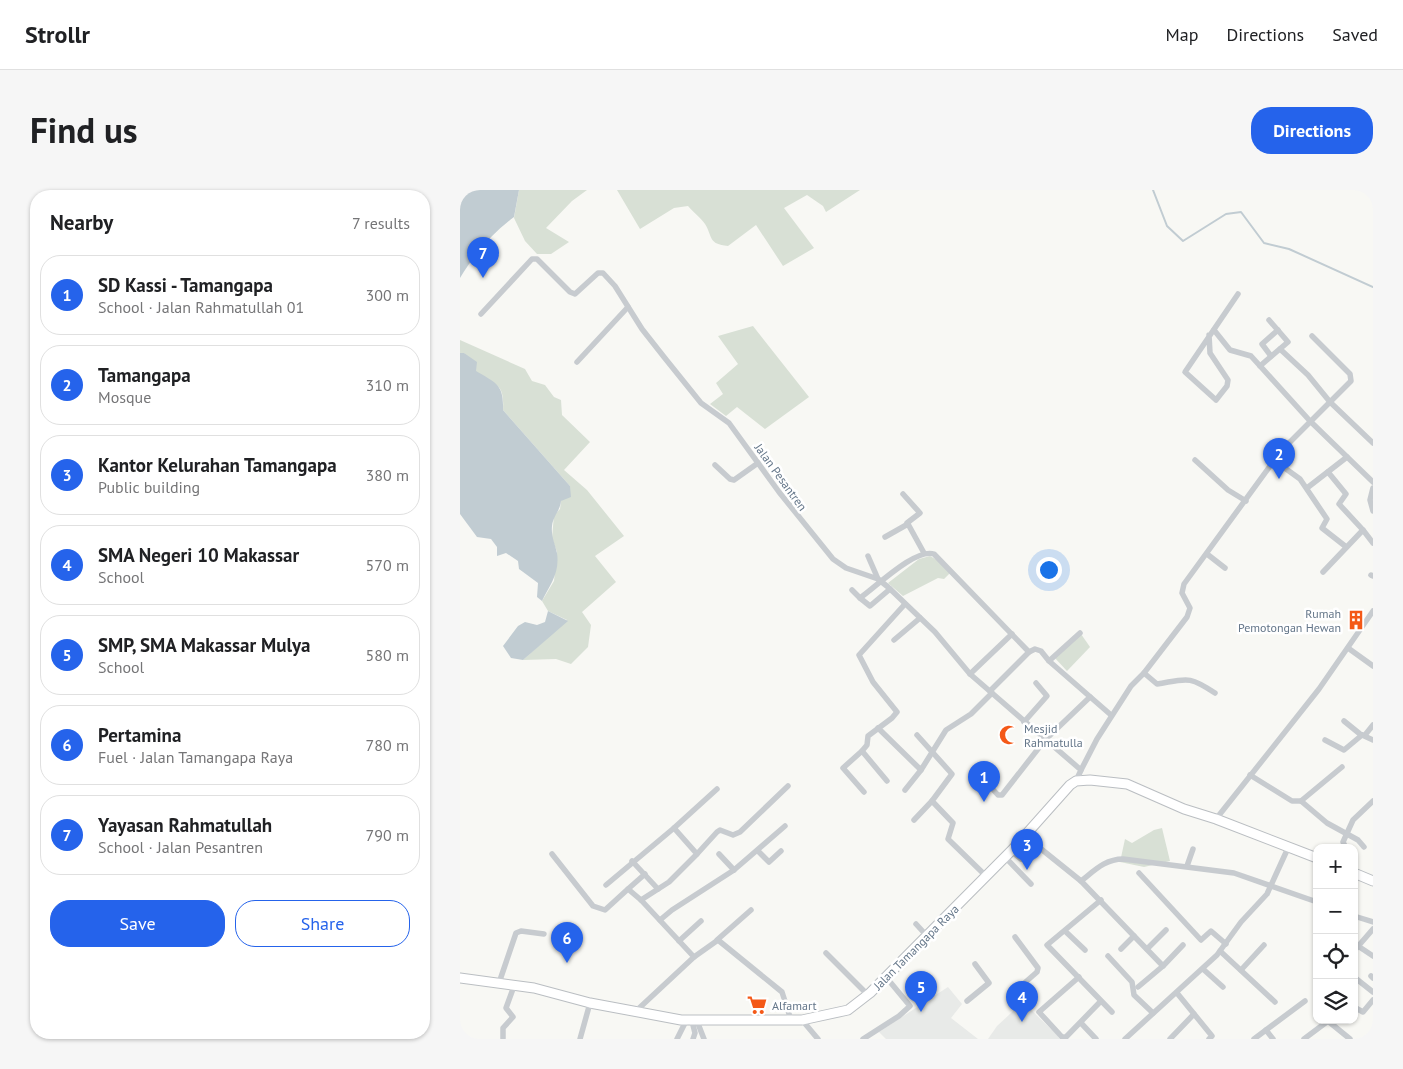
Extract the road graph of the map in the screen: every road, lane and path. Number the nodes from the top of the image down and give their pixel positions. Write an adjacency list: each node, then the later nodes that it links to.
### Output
1 (1238, 294): 6 (street)
2 (628, 307): 3 (street, Jalan Pesantren); 10 (street); 18 (street, Jalan Pesantren)
3 (482, 314)
4 (1269, 320): 5 (street)
5 (1278, 330): 8 (street); 9 (street)
6 (1211, 332): 6 (street); 11 (street)
7 (1312, 336): 12 (street)
8 (1280, 349): 9 (street); 12 (street)
9 (1271, 356): 11 (street)
10 (577, 362)
11 (1260, 366): 13 (street)
12 (1330, 402): 13 (street); 14 (street)
13 (1310, 421): 15 (street); 17 (street)
14 (1373, 443)
15 (1347, 457): 20 (street); 21 (street)
16 (1195, 460): 25 (street)
17 (1274, 460): 22 (street); 25 (street)
18 (758, 463): 19 (street); 37 (street, Jalan Pesantren)
19 (714, 465)
20 (1328, 472): 22 (street); 28 (street)
21 (1373, 482)
22 (1307, 488): 31 (street)
23 (1373, 488): 26 (street)
24 (903, 494): 27 (street)
25 (1246, 501): 33 (street)
26 (1373, 511)
27 (907, 523): 29 (street); 32 (street)
28 (1363, 530): 30 (street); 31 (street)
29 (885, 537)
30 (1373, 543)
31 (1345, 546): 36 (street)
32 (924, 553): 37 (street); 45 (street)
33 (1207, 554): 35 (street); 51 (street)
34 (868, 556): 37 (street)
35 (1226, 568)
36 (1323, 572)
37 (879, 580): 38 (street, Jalan Pesantren); 40 (street)
38 (890, 589): 40 (street); 41 (street, Jalan Pesantren)
39 (852, 590): 40 (street)
40 (860, 598)
41 (905, 604): 43 (street, Jalan Pesantren); 61 (street)
42 (1373, 610): 47 (street)
43 (920, 618): 46 (street); 52 (street, Jalan Pesantren)
44 (1080, 633): 49 (street)
45 (1012, 634): 48 (street); 52 (street)
46 (894, 640)
47 (1348, 648): 50 (street); 72 (street)
48 (1029, 652): 49 (street); 54 (street)
49 (1049, 661): 56 (street)
50 (1373, 666)
51 (1144, 673): 55 (street); 57 (street)
52 (970, 674): 54 (street, Jalan Pesantren)
53 (1036, 683): 59 (street)
54 (991, 692): 59 (street, Jalan Pesantren); 68 (street)
55 (1215, 692)
56 (1090, 697): 57 (street); 64 (street)
57 (1112, 715): 71 (street)
58 (1344, 721): 63 (street)
59 (1024, 722): 64 (street, Jalan Pesantren)
60 (1373, 725): 63 (street)
61 (878, 728): 67 (street); 70 (street)
62 (917, 735): 68 (street)
63 (1364, 735): 65 (street); 66 (street)
64 (1044, 740): 71 (street, Jalan Pesantren); 74 (street)
65 (1325, 740)
66 (1373, 740)
67 (862, 751): 73 (street); 79 (street)
68 (932, 753): 70 (street); 80 (street)
69 (1342, 767): 81 (street)
70 (922, 770): 78 (street)
71 (1081, 770): 75 (street)
72 (1250, 775): 81 (street); 83 (street)
73 (887, 780)
74 (985, 781)
75 (1076, 781): 83 (main road); 88 (main road, Jalan Tamangapa Raya)
76 (788, 786): 96 (street)
77 (717, 789): 86 (street)
78 (905, 790)
79 (864, 792)
80 (932, 801): 84 (street); 107 (street)
81 (1301, 801): 87 (street)
82 (1372, 805): 87 (street)
83 (1216, 818): 91 (main road)
84 (914, 820)
85 (785, 826): 92 (street)
86 (674, 828): 96 (street); 101 (street)
87 (1348, 835): 89 (street); 90 (street)
88 (1025, 836): 98 (main road, Jalan Tamangapa Raya); 108 (street)
89 (1344, 844)
90 (1364, 847)
91 (1288, 848): 99 (main road); 112 (street)
92 (758, 850): 93 (street); 103 (street)
93 (781, 850)
94 (1193, 850): 102 (street)
95 (552, 854): 113 (street)
96 (697, 854): 114 (street)
97 (719, 854): 103 (street)
98 (1008, 854): 100 (street); 107 (main road, Jalan Tamangapa Raya); 111 (street)
99 (1313, 857)
100 (1021, 859)
101 (632, 860): 105 (street); 110 (street)
102 (1187, 866): 108 (street); 112 (street)
103 (734, 870): 120 (street)
104 (1139, 873): 134 (street)
105 (645, 874): 113 (street); 114 (street)
106 (1358, 875): 109 (main road)
107 (986, 876): 128 (main road, Jalan Tamangapa Raya)
108 (1081, 881): 116 (street)
109 (1373, 881)
110 (606, 884)
111 (1031, 884)
112 (1272, 886): 117 (street); 134 (street)
113 (628, 889): 115 (street)
114 (658, 889): 115 (street)
115 (641, 900): 120 (street)
116 (1101, 900): 126 (street); 129 (street)
117 (1313, 901)
118 (751, 910): 131 (street)
119 (1358, 917): 122 (street)
120 (660, 920): 132 (street)
121 (701, 921): 132 (street)
122 (1373, 922)
123 (916, 924): 128 (street)
124 (1373, 929): 136 (street)
125 (1166, 930): 138 (street)
126 (1065, 931): 140 (street); 151 (street)
127 (544, 934): 154 (street)
128 (927, 936): 150 (main road, Jalan Tamangapa Raya)
129 (1134, 936): 137 (street); 138 (street)
130 (1015, 937): 156 (street)
131 (717, 940): 145 (street); 173 (street)
132 (679, 941): 145 (street)
133 (1183, 944): 147 (street)
134 (1226, 944): 141 (street)
135 (1264, 945): 149 (street)
136 (1358, 946)
137 (1121, 949)
138 (1147, 949): 147 (street)
139 (1358, 949): 144 (street)
140 (1085, 950)
141 (1220, 951): 148 (street); 149 (street)
142 (826, 954): 161 (street)
143 (1108, 956): 171 (street)
144 (1373, 956)
145 (694, 957): 169 (street)
146 (975, 964): 163 (street)
147 (1163, 966): 157 (street)
148 (1203, 969): 158 (street); 160 (street)
149 (1241, 970): 166 (street)
150 (886, 977): 161 (main road, Jalan Tamangapa Raya); 186 (street)
151 (1079, 977): 165 (street); 176 (street)
152 (460, 978): 154 (main road, Jalan Tamangapa Raya)
153 (1357, 979): 159 (street)
154 (499, 984): 155 (main road, Jalan Tamangapa Raya)
155 (514, 986): 167 (main road, Jalan Tamangapa Raya); 178 (street)
156 (1021, 986)
157 (1138, 987)
158 (1222, 987)
159 (1373, 992)
160 (1177, 993): 171 (street); 172 (street)
161 (868, 995): 174 (main road, Jalan Tamangapa Raya)
162 (1373, 1000): 168 (street)
163 (967, 1001)
164 (1305, 1001): 177 (street)
165 (1100, 1002): 170 (street); 176 (street)
166 (1275, 1002)
167 (590, 1003): 169 (main road, Jalan Tamangapa Raya); 181 (street)
168 (1358, 1009)
169 (636, 1012): 175 (main road, Jalan Tamangapa Raya)
170 (1112, 1012)
171 (1152, 1013): 188 (street)
172 (1194, 1014): 179 (street); 189 (street)
173 (791, 1020): 174 (main road, Jalan Tamangapa Raya); 175 (main road, Jalan Tamangapa Raya)
174 (802, 1020): 185 (street)
175 (692, 1021): 182 (street); 183 (street); 184 (street)
176 (1081, 1023): 187 (street)
177 (1266, 1030): 190 (street); 191 (street)
178 (502, 1038)
179 (1212, 1038)
180 (1307, 1038): 192 (street)
181 (580, 1039)
182 (678, 1039)
183 (693, 1039)
184 (704, 1039)
185 (818, 1039)
186 (863, 1039)
187 (1096, 1039)
188 (1125, 1039)
189 (1170, 1039)
190 (1254, 1039)
191 (1273, 1039)
192 (1350, 1039)

